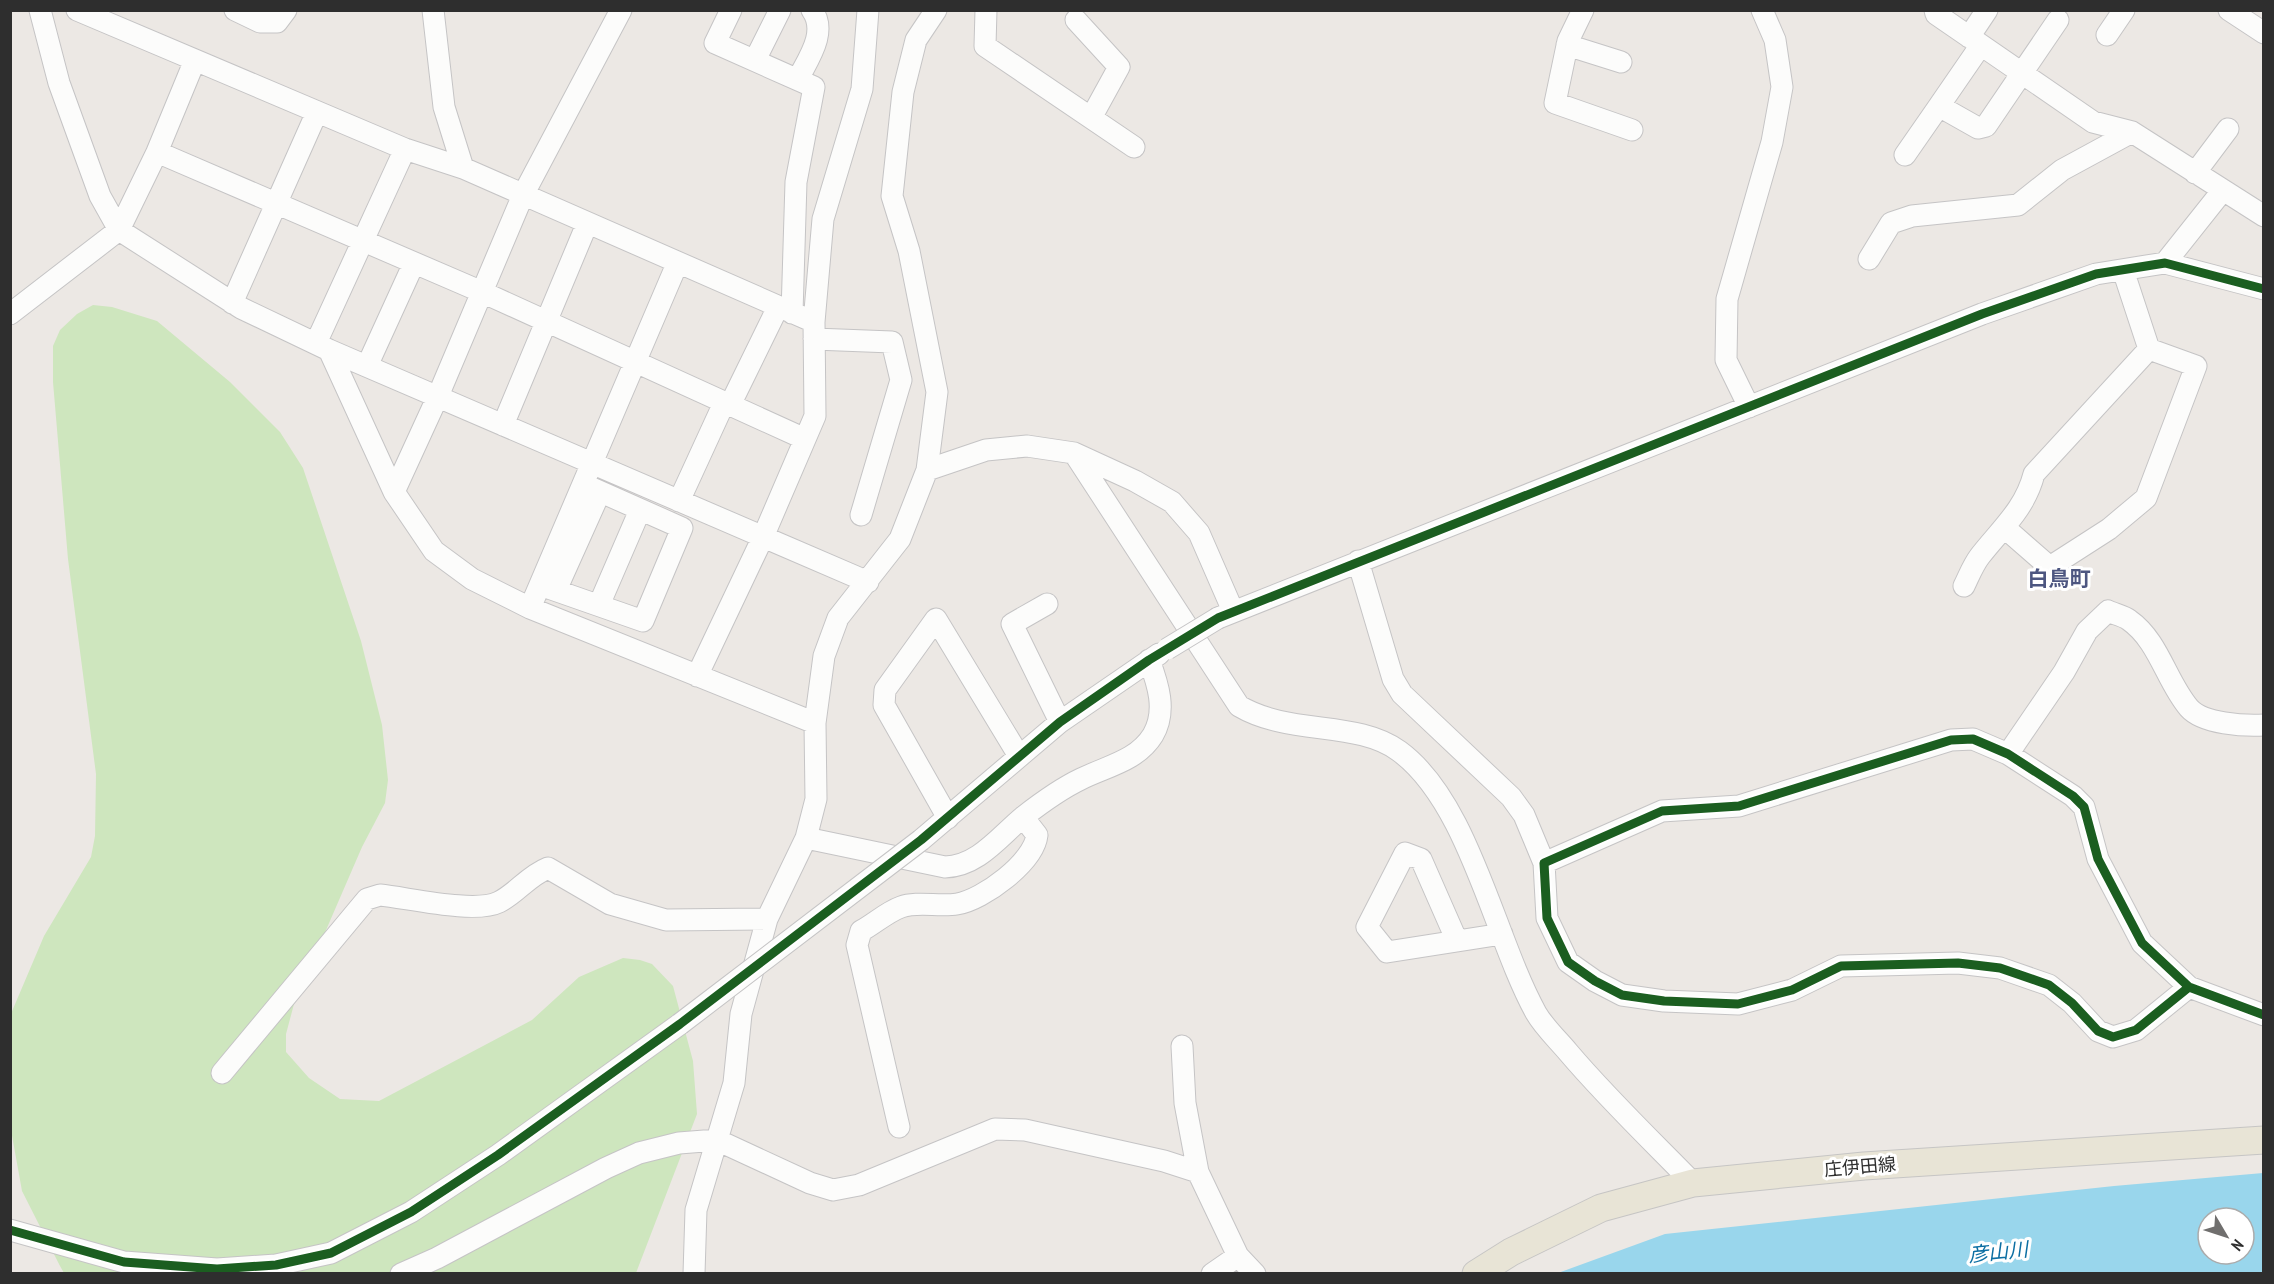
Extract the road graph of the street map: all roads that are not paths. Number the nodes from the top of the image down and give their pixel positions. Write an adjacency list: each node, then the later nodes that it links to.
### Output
1 (40, 10): 47 (street)
2 (77, 10): 25 (street)
3 (235, 10): 4 (street)
4 (286, 10)
5 (433, 10): 40 (street)
6 (621, 10): 43 (street)
7 (731, 10): 26 (street)
8 (780, 10): 26 (street)
9 (812, 10): 29 (street)
10 (868, 10): 60 (street)
11 (936, 10): 72 (street)
12 (986, 10): 32 (street)
13 (1583, 10): 24 (street)
14 (1762, 10): 67 (street)
15 (1935, 10): 23 (street)
16 (1988, 10): 23 (street)
17 (2124, 10): 22 (street)
18 (2229, 10): 21 (street)
19 (1076, 20): 32 (street)
20 (2058, 20): 28 (street)
21 (2264, 33)
22 (2108, 35)
23 (1975, 41): 28 (street); 30 (street)
24 (1567, 45): 27 (street); 34 (street)
25 (195, 60): 31 (street); 38 (street)
26 (755, 60): 29 (street)
27 (1621, 62)
28 (2022, 73): 30 (street); 35 (street)
29 (798, 79): 57 (street)
30 (1940, 106): 39 (street)
31 (317, 112): 37 (street); 44 (street)
32 (1091, 118): 36 (street)
33 (2228, 129): 41 (street)
34 (1632, 130)
35 (2132, 132): 41 (street); 49 (street)
36 (1134, 147)
37 (405, 148): 40 (street); 48 (street)
38 (158, 152): 44 (street); 47 (street)
39 (1905, 155)
40 (463, 168): 43 (street)
41 (2195, 173): 42 (street)
42 (2223, 190): 45 (street); 51 (street)
43 (523, 195): 46 (street); 55 (street)
44 (275, 204): 48 (street); 56 (street)
45 (2264, 216)
46 (588, 224): 52 (street); 59 (street)
47 (119, 230): 56 (street); 58 (street)
48 (363, 242): 50 (street); 61 (street)
49 (1869, 259)
50 (414, 263): 55 (street); 64 (street)
51 (2165, 263): 53 (street); 54 (street)
52 (677, 264): 57 (street); 63 (street)
53 (2123, 270): 62 (street); 67 (street)
54 (2264, 289)
55 (482, 292): 59 (street); 65 (street)
56 (232, 303): 61 (street)
57 (785, 310): 60 (street); 66 (street)
58 (10, 314)
59 (546, 321): 63 (street); 68 (street)
60 (814, 331): 69 (street); 77 (street)
61 (322, 346): 64 (street); 74 (street)
62 (2149, 349): 78 (street); 78 (street)
63 (635, 362): 66 (street); 71 (street)
64 (367, 366): 65 (street)
65 (438, 396): 68 (street); 74 (street)
66 (727, 404): 69 (street); 75 (street)
67 (1749, 407): 80 (street)
68 (503, 425): 71 (street)
69 (805, 439): 79 (street)
70 (1074, 453): 72 (street); 87 (street); 100 (street)
71 (591, 464): 73 (street); 75 (street)
72 (927, 470): 81 (street)
73 (591, 488): 76 (street); 83 (street)
74 (394, 492): 86 (street)
75 (679, 501): 79 (street)
76 (640, 510): 85 (street); 85 (street)
77 (861, 514)
78 (2005, 528): 82 (street)
79 (763, 537): 81 (street); 89 (street)
80 (1358, 561): 87 (street); 98 (street)
81 (868, 582): 91 (street)
82 (1964, 586)
83 (548, 587): 85 (street); 86 (street)
84 (1047, 604): 90 (street)
85 (599, 605)
86 (530, 608): 89 (street)
87 (1226, 615): 88 (street, bridge)
88 (1149, 660): 90 (street); 95 (street)
89 (697, 676): 91 (street)
90 (1060, 722): 94 (street)
91 (815, 723): 97 (street)
92 (2264, 725): 93 (street)
93 (2008, 754): 98 (street); 102 (street)
94 (1019, 756): 96 (street); 96 (street)
95 (1023, 817): 97 (street); 106 (street)
96 (948, 818): 113 (street, bridge)
97 (806, 838): 99 (street)
98 (1544, 863): 102 (street)
99 (767, 919): 105 (street); 107 (street)
100 (1502, 934): 101 (street); 110 (street)
101 (1457, 941): 101 (street)
102 (2189, 987): 103 (street)
103 (2264, 1015)
104 (1182, 1046): 109 (street)
105 (222, 1073)
106 (899, 1127)
107 (717, 1140): 109 (street); 114 (street); 115 (street)
108 (2264, 1140): 110 (main road, 庄伊田線)
109 (1198, 1172): 112 (street)
110 (1693, 1183): 118 (main road, 庄伊田線)
111 (10, 1230): 113 (street)
112 (1238, 1256): 116 (street); 117 (street)
113 (206, 1271)
114 (401, 1274)
115 (694, 1274)
116 (1212, 1274)
117 (1255, 1274)
118 (1476, 1274)

